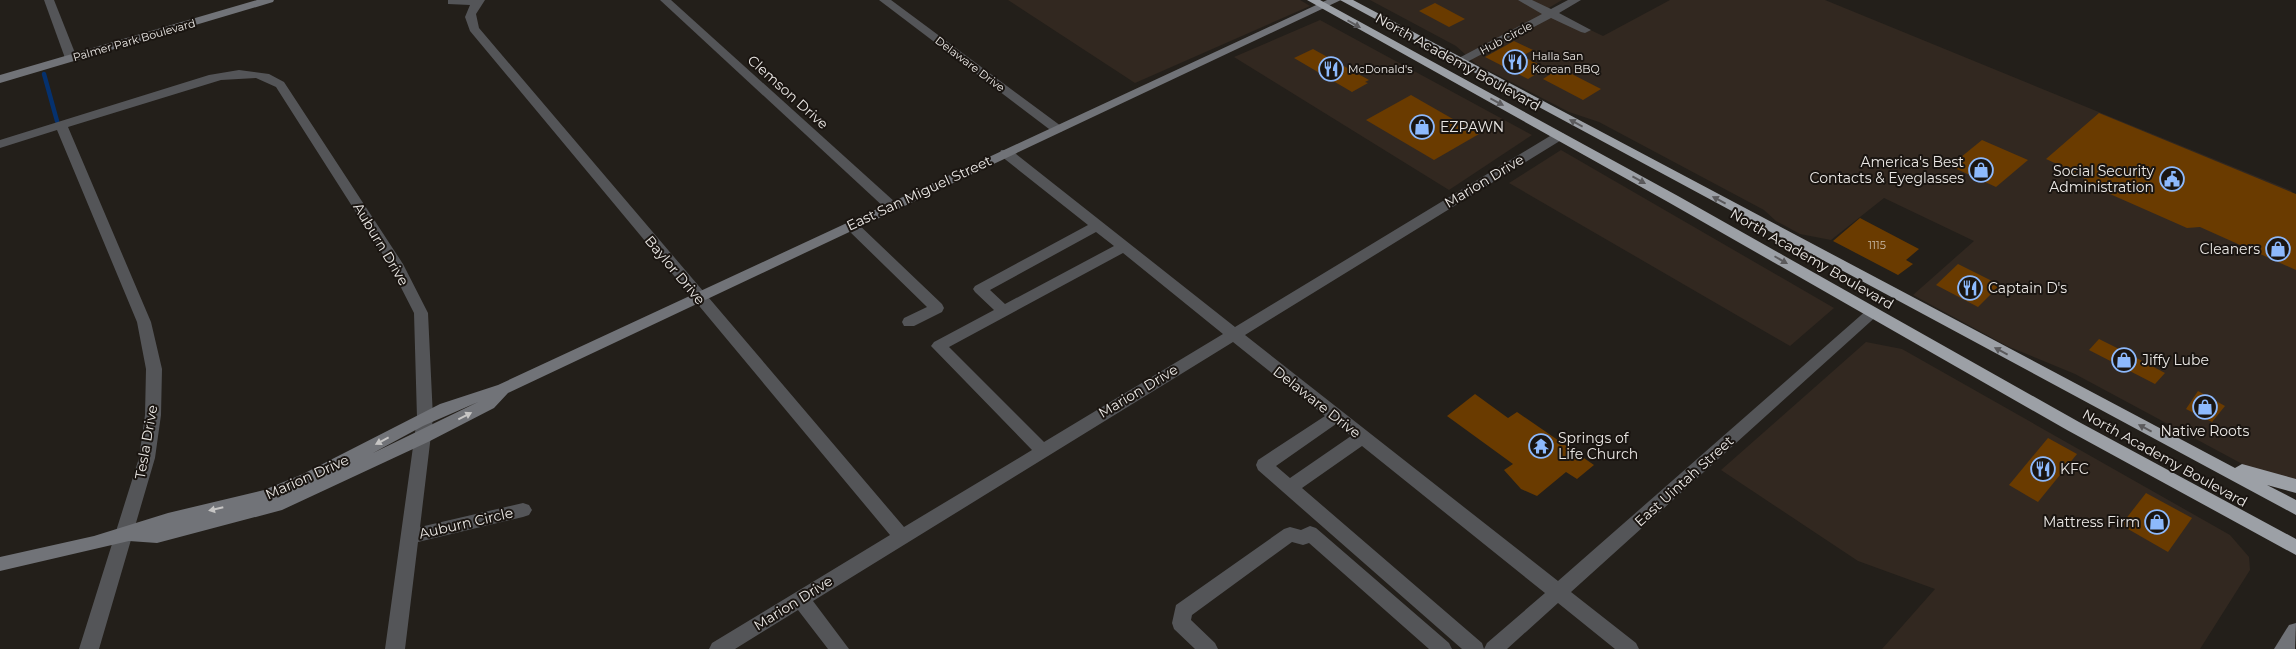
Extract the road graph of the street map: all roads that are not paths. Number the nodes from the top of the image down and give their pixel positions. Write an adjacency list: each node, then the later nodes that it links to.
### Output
1 (50, 0): 14 (street)
2 (269, 0): 14 (street, Palmer Park Boulevard)
3 (665, 0): 22 (street, Clemson Drive)
4 (884, 0): 18 (street, Delaware Drive)
5 (1336, 0): 11 (street, East San Miguel Street)
6 (1346, 0): 15 (highway, North Academy Boulevard)
7 (1523, 0): 12 (street, Hub Circle)
8 (1576, 0): 12 (street, Hub Circle)
9 (479, 1): 10 (street); 26 (street, Baylor Drive)
10 (452, 2)
11 (1317, 3): 18 (street, East San Miguel Street); 19 (highway, North Academy Boulevard, one-way to 19)
12 (1551, 14): 13 (street, Hub Circle); 15 (street, Hub Circle)
13 (1585, 30)
14 (71, 58): 16 (street, Palmer Park Boulevard)
15 (1461, 62): 37 (highway, North Academy Boulevard, one-way to 15)
16 (0, 79)
17 (61, 125): 20 (street, Auburn Drive); 33 (street, Auburn Drive); 42 (street, Tesla Drive)
18 (1057, 129): 21 (street, East San Miguel Street)
19 (1559, 136): 28 (highway, North Academy Boulevard, one-way to 28); 30 (street, Marion Drive)
20 (0, 144)
21 (1006, 153): 22 (street, East San Miguel Street); 24 (street, Delaware Drive)
22 (891, 206): 23 (street, East San Miguel Street)
23 (851, 225): 26 (street, East San Miguel Street); 29 (street)
24 (1097, 226): 25 (street, Delaware Drive); 27 (street)
25 (1123, 247): 27 (street); 30 (street, Delaware Drive)
26 (698, 297): 31 (street, East San Miguel Street); 43 (street, Baylor Drive)
27 (1004, 311): 36 (street)
28 (1873, 313): 45 (highway, North Academy Boulevard); 47 (street, East Uintah Street)
29 (909, 322)
30 (1232, 334): 32 (street, Delaware Drive); 36 (street, Marion Drive)
31 (504, 389): 33 (street, East San Miguel Street); 35 (street, East San Miguel Street, one-way to 31)
32 (1336, 416): 34 (street, Delaware Drive); 39 (street)
33 (425, 418): 35 (street, Auburn Drive); 42 (street, Marion Drive, one-way to 42)
34 (1362, 437): 39 (street); 47 (street, Delaware Drive)
35 (422, 438): 42 (street, Marion Drive); 44 (street, Auburn Drive)
36 (1042, 450): 43 (street, Marion Drive)
37 (2194, 454): 38 (highway); 40 (highway, North Academy Boulevard)
38 (2296, 486)
39 (1290, 487): 56 (street)
40 (2296, 508)
41 (523, 510): 44 (street, Auburn Circle)
42 (124, 535): 46 (street, Marion Drive); 50 (street, Tesla Drive)
43 (901, 536): 48 (street, Marion Drive)
44 (408, 537): 51 (street, Auburn Drive)
45 (2296, 548)
46 (0, 564)
47 (1558, 592): 57 (street, East Uintah Street); 58 (street, Delaware Drive)
48 (800, 599): 52 (street, Marion Drive); 53 (street)
49 (2296, 631): 59 (street)
50 (89, 649)
51 (395, 649)
52 (719, 649)
53 (839, 649)
54 (1208, 649): 55 (street)
55 (1442, 649)
56 (1475, 649)
57 (1495, 649)
58 (1629, 649)
59 (2284, 649)

